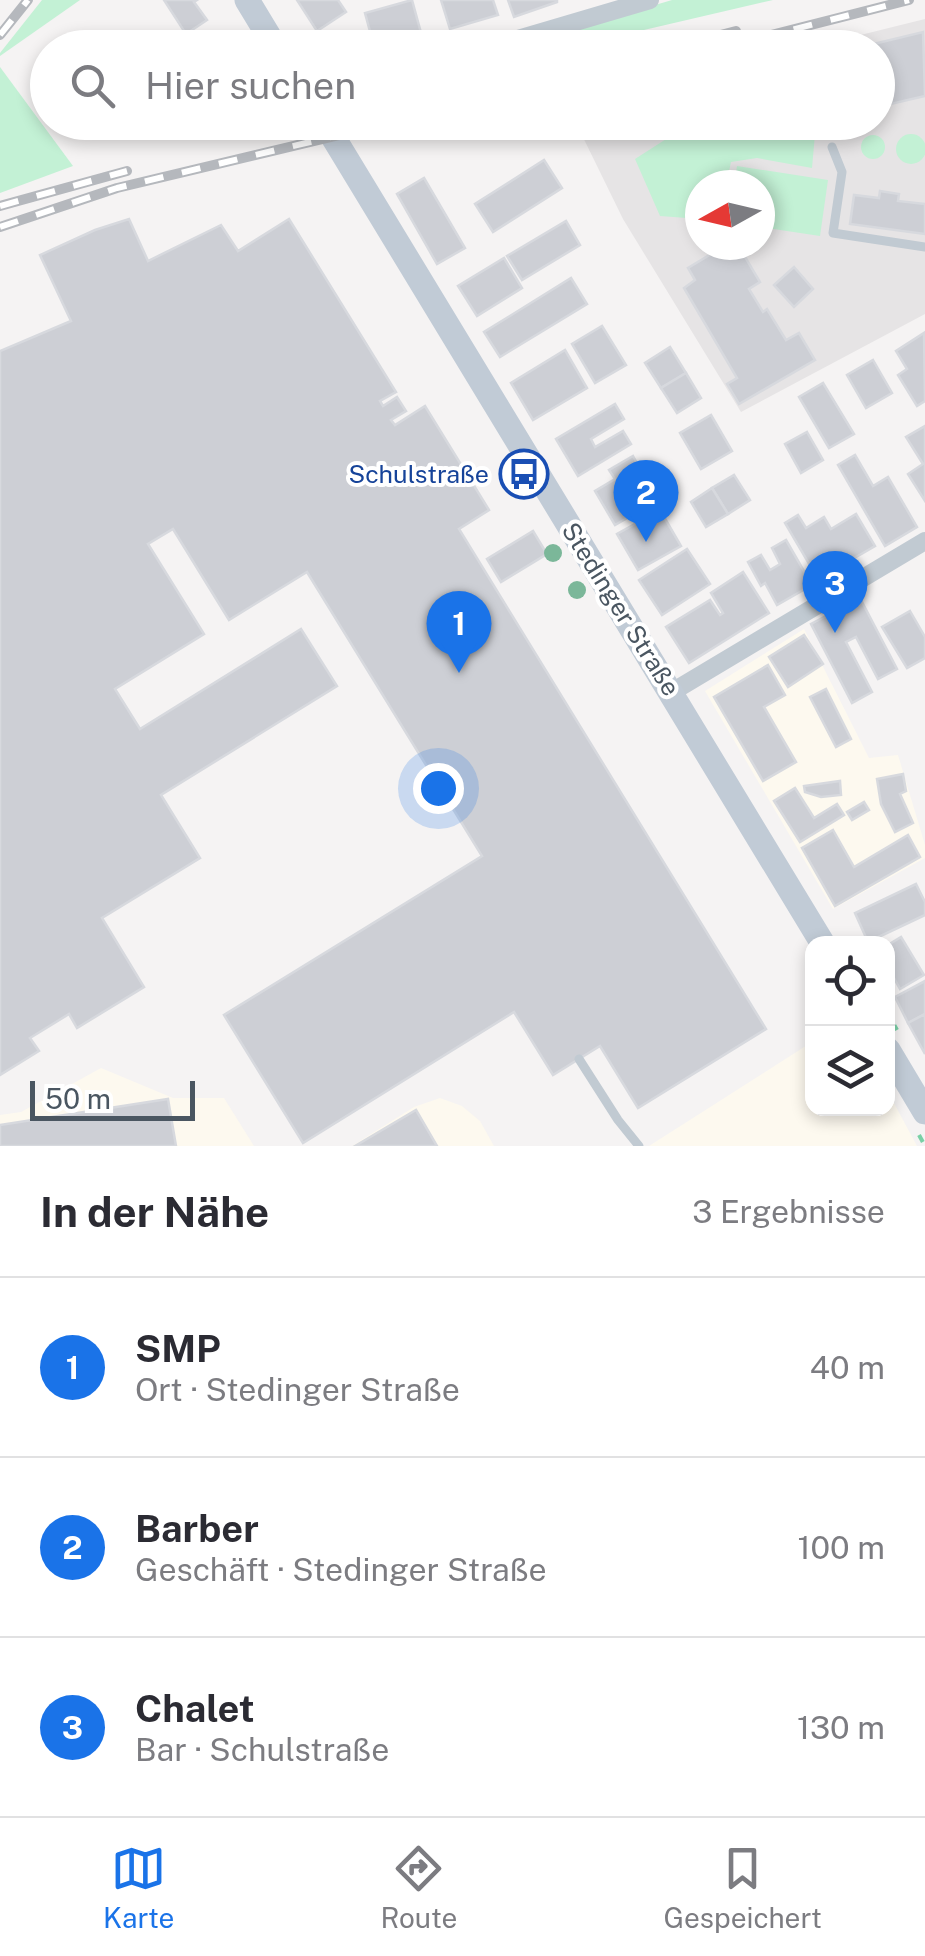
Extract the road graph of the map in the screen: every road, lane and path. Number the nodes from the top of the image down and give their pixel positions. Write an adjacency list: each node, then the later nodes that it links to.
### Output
1 (247, 0): 3 (main road)
2 (650, 0): 4 (street)
3 (265, 30)
4 (548, 30)
5 (335, 140): 9 (main road, Stedinger Straße)
6 (832, 148): 7 (lane)
7 (925, 247)
8 (925, 540): 9 (street)
9 (672, 692): 10 (main road, Stedinger Straße)
10 (818, 936)
11 (580, 1058): 14 (lane)
12 (895, 1062): 13 (main road)
13 (925, 1112)
14 (640, 1146)

